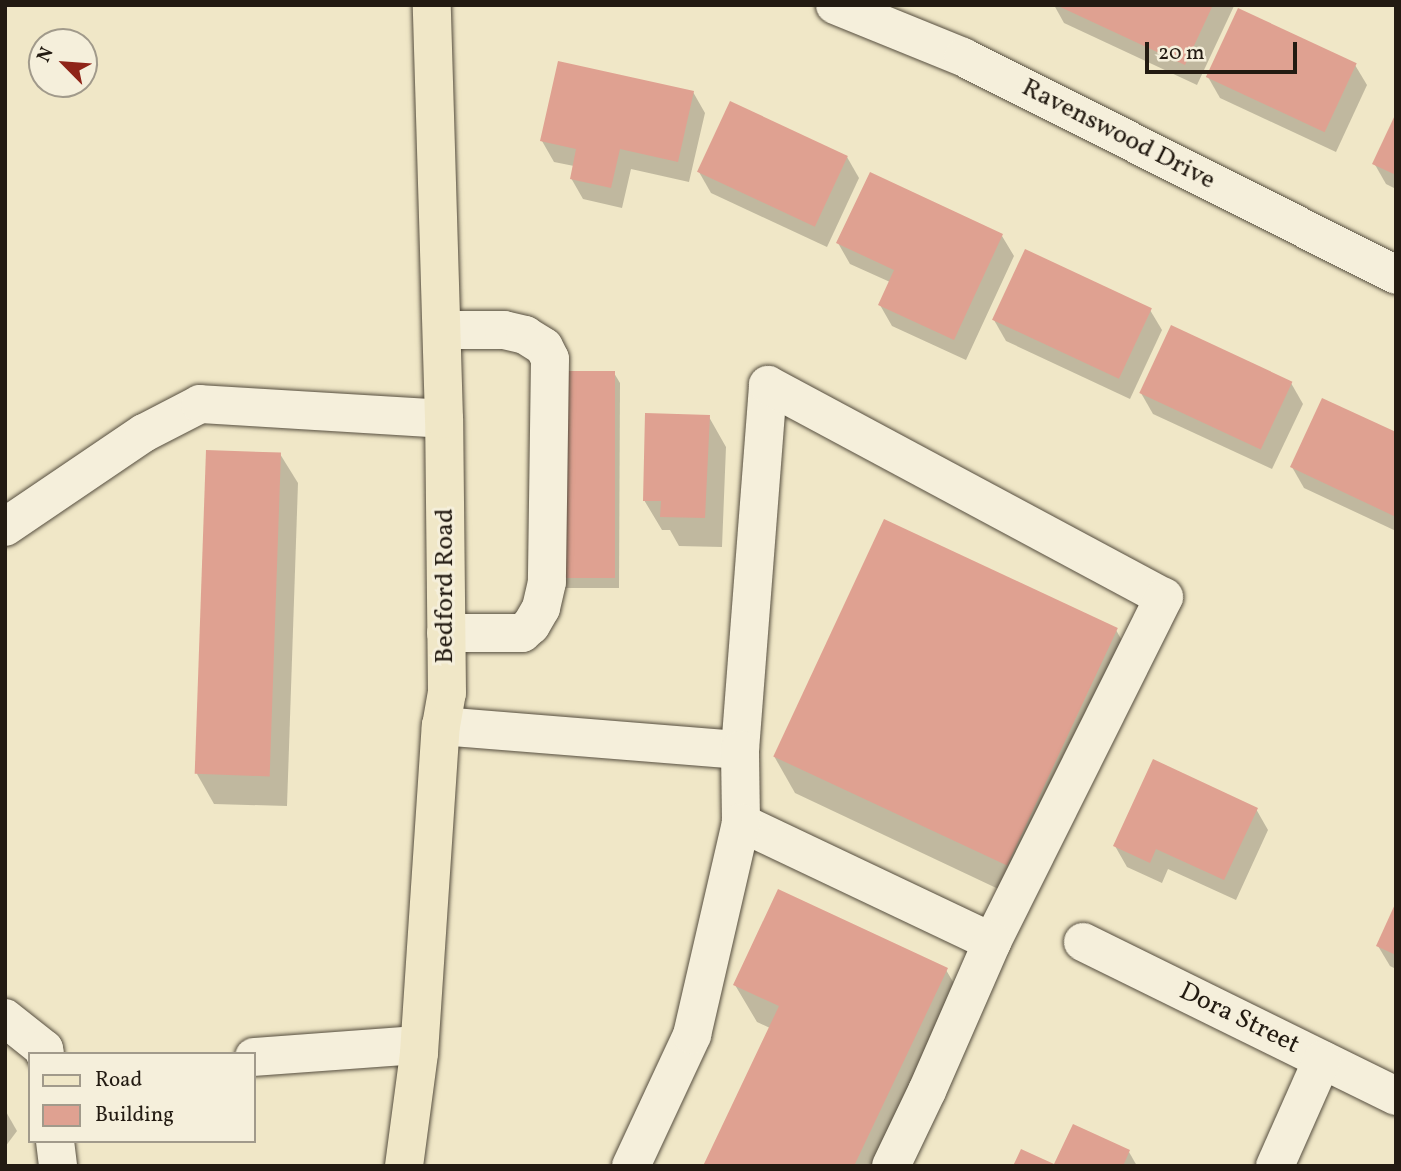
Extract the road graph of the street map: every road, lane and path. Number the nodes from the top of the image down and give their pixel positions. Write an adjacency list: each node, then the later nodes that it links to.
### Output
1 (432, 5): 4 (main road, Bedford Road)
2 (835, 5): 3 (street, Ravenswood Drive)
3 (1396, 275)
4 (442, 330): 5 (main road, Bedford Road); 7 (street)
5 (444, 419): 6 (street); 7 (main road, Bedford Road)
6 (5, 527)
7 (446, 633): 8 (main road, Bedford Road)
8 (441, 726): 9 (street); 14 (main road, Bedford Road)
9 (740, 750): 10 (street); 11 (street)
10 (741, 823): 11 (street); 22 (street)
11 (992, 942): 23 (street)
12 (1083, 942): 17 (street, Dora Street)
13 (5, 1018): 15 (street)
14 (419, 1045): 16 (street); 21 (main road, Bedford Road)
15 (45, 1052)
16 (256, 1057)
17 (1322, 1060): 18 (street, Dora Street); 24 (street)
18 (1396, 1096)
19 (55, 1143): 20 (street)
20 (58, 1166)
21 (404, 1166)
22 (631, 1166)
23 (891, 1166)
24 (1275, 1166)

